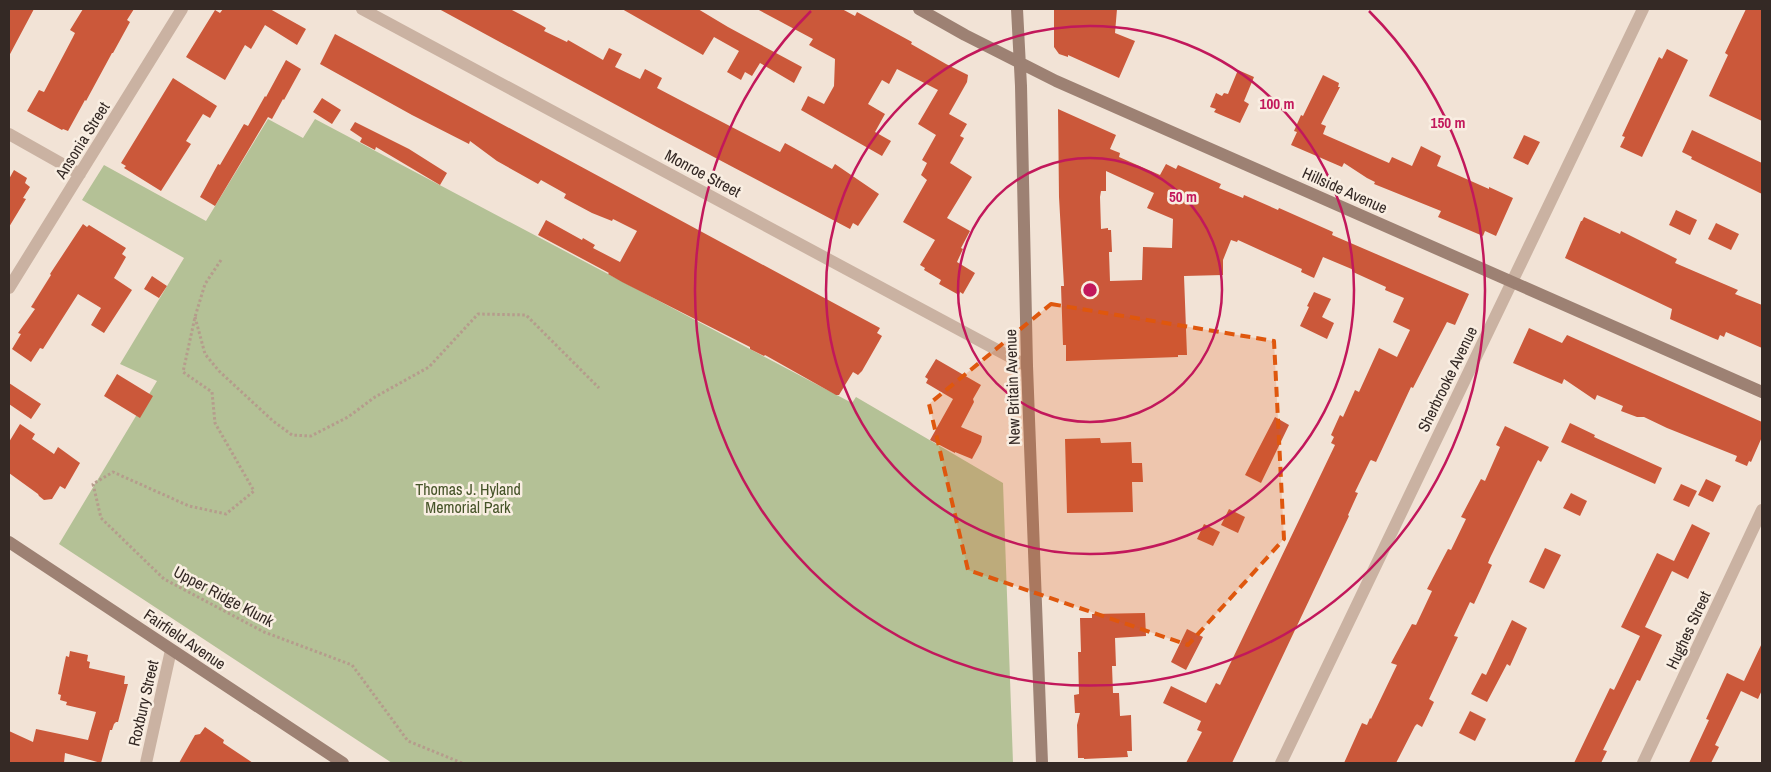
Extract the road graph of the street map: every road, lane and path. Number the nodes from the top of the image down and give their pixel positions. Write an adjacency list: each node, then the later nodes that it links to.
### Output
1 (182, 9): 8 (street, Ansonia Street)
2 (362, 9): 13 (street, Monroe Street)
3 (919, 9): 6 (main road, Hillside Avenue)
4 (1017, 9): 6 (main road, New Britain Avenue)
5 (1643, 9): 10 (street, Sherbrooke Avenue)
6 (1020, 63): 10 (main road, Hillside Avenue); 13 (main road, New Britain Avenue)
7 (9, 134): 8 (street)
8 (80, 174): 11 (street, Ansonia Street)
9 (221, 260): 12 (path, Upper Ridge Klunk)
10 (1511, 282): 15 (main road, Hillside Avenue); 23 (street, Sherbrooke Avenue)
11 (9, 288)
12 (195, 317): 14 (path); 21 (path, Upper Ridge Klunk)
13 (1027, 366): 22 (main road, New Britain Avenue)
14 (600, 388)
15 (1762, 392)
16 (1762, 510): 24 (street, Hughes Street)
17 (9, 542): 18 (main road, Fairfield Avenue)
18 (171, 650): 19 (street, Roxbury Street); 20 (main road, Fairfield Avenue)
19 (146, 763)
20 (343, 763)
21 (462, 763)
22 (1042, 763)
23 (1281, 763)
24 (1643, 763)

